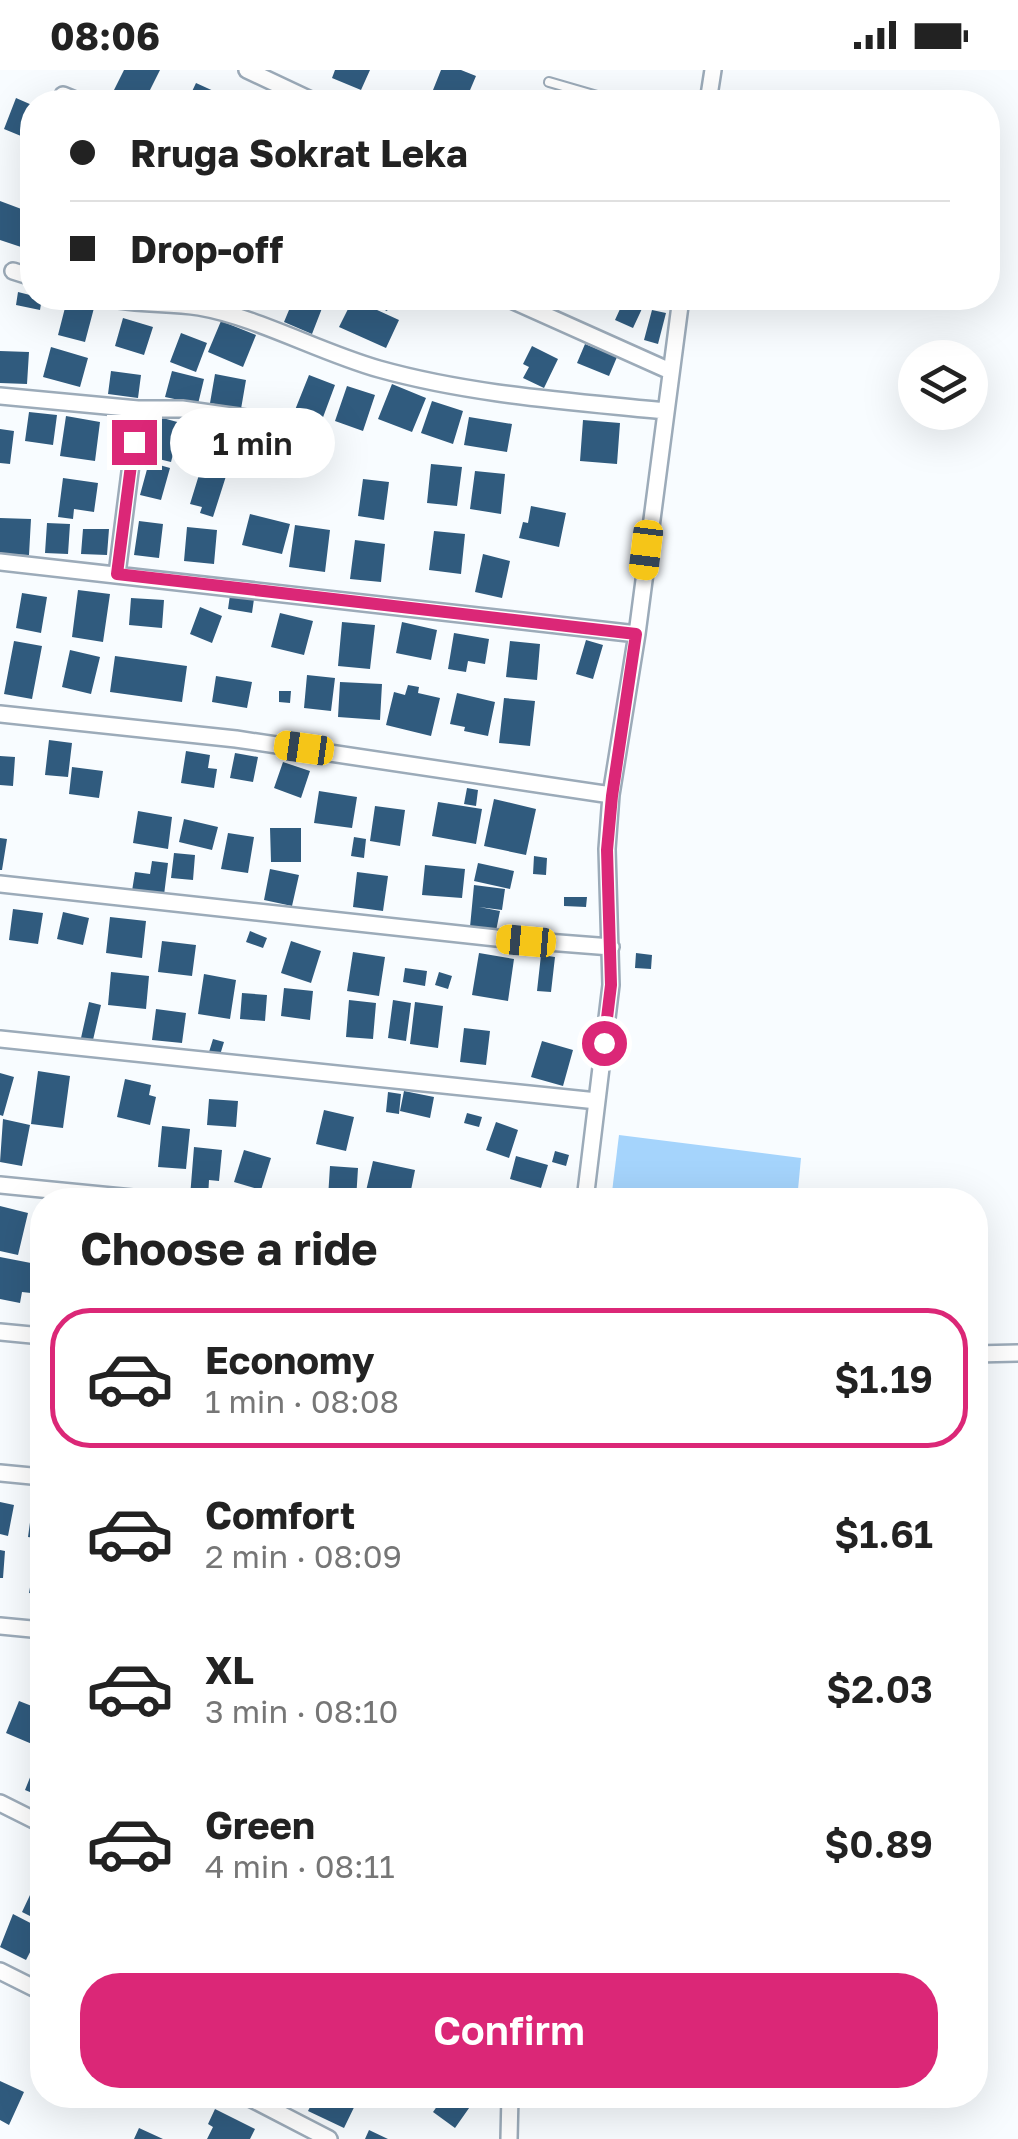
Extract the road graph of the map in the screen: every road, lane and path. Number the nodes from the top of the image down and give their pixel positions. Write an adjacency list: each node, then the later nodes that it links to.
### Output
1 (248, 70): 3 (street)
2 (550, 82): 4 (lane)
3 (290, 90)
4 (577, 90)
5 (13, 271): 6 (street)
6 (20, 273)
7 (210, 310): 13 (street)
8 (534, 310): 10 (street)
9 (679, 310): 10 (street)
10 (670, 371): 13 (street)
11 (0, 396): 12 (street)
12 (138, 409): 14 (street); 16 (street)
13 (665, 410): 17 (street)
14 (283, 423)
15 (0, 562): 16 (street)
16 (117, 574): 17 (street)
17 (636, 634): 19 (street)
18 (0, 714): 19 (street)
19 (612, 796): 21 (street)
20 (0, 884): 21 (street)
21 (610, 947): 23 (street)
22 (0, 1038): 23 (street)
23 (598, 1101): 26 (street)
24 (0, 1185): 25 (street)
25 (31, 1188)
26 (587, 1188)
27 (0, 1332): 28 (street)
28 (30, 1335)
29 (988, 1354): 30 (street)
30 (1018, 1354)
31 (0, 1473): 32 (street)
32 (30, 1476)
33 (0, 1626): 34 (street)
34 (30, 1629)
35 (0, 1803): 36 (street)
36 (30, 1818)
37 (0, 1971): 38 (street)
38 (30, 1986)
39 (269, 2108): 41 (street)
40 (510, 2108): 42 (street)
41 (329, 2139)
42 (510, 2139)

